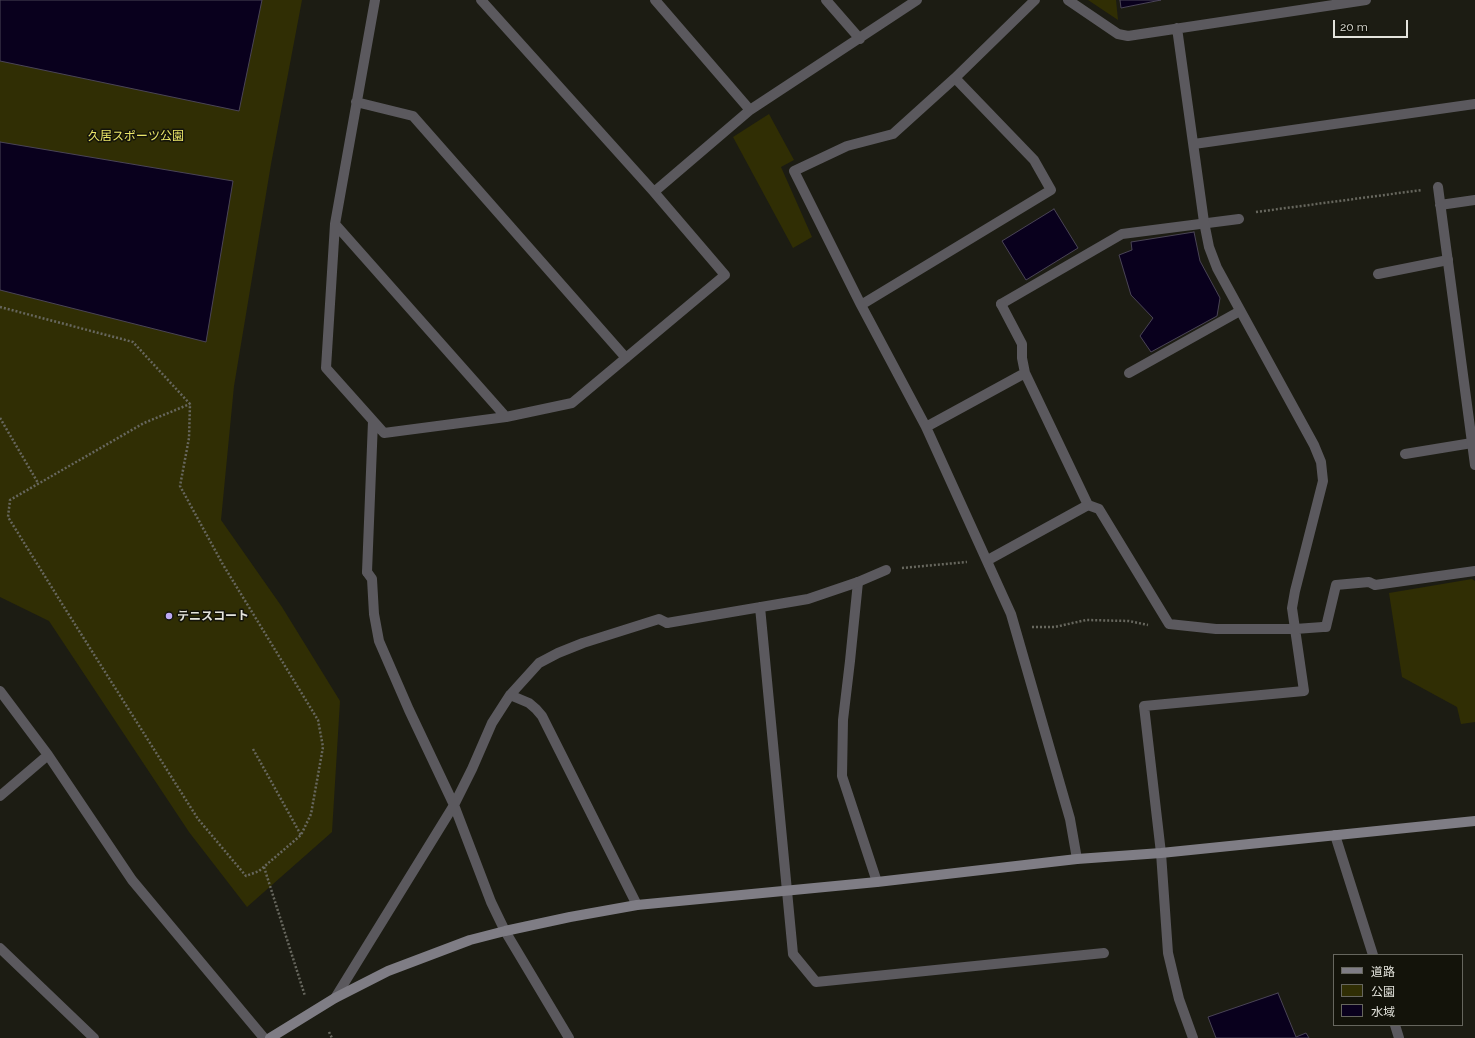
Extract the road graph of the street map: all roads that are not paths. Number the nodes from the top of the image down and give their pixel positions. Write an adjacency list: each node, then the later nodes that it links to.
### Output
1 (375, 0): 12 (street)
2 (481, 0): 17 (street)
3 (654, 0): 14 (street)
4 (826, 0): 10 (street)
5 (917, 0): 10 (street)
6 (1035, 0): 11 (street)
7 (1068, 0): 9 (street)
8 (1366, 0): 9 (street)
9 (1177, 28): 15 (street)
10 (860, 39): 14 (street)
11 (955, 78): 25 (street); 25 (street)
12 (356, 102): 22 (street); 27 (street)
13 (1475, 104): 15 (street)
14 (750, 110): 17 (street)
15 (1194, 144): 21 (street)
16 (1438, 187): 19 (street)
17 (654, 192): 27 (street)
18 (1475, 200): 19 (street)
19 (1440, 205): 23 (street)
20 (1239, 219): 21 (street)
21 (1204, 222): 26 (street); 28 (street)
22 (335, 224): 30 (street); 31 (street)
23 (1448, 260): 24 (street); 33 (street)
24 (1378, 274)
25 (861, 305): 32 (street)
26 (1240, 311): 29 (street); 42 (street)
27 (626, 358): 30 (street)
28 (1025, 373): 32 (street); 36 (street)
29 (1129, 373)
30 (506, 417): 31 (street)
31 (373, 421): 47 (street)
32 (926, 427): 37 (street)
33 (1472, 444): 34 (street); 35 (street)
34 (1405, 454)
35 (1475, 465)
36 (1088, 505): 37 (street); 42 (street)
37 (988, 560): 51 (street)
38 (886, 570): 40 (street)
39 (1475, 571): 42 (street)
40 (858, 582): 41 (street); 52 (street)
41 (760, 607): 44 (street); 53 (street)
42 (1295, 629): 50 (street)
43 (0, 691): 45 (street)
44 (510, 695): 47 (street); 54 (street)
45 (48, 755): 46 (street); 63 (street)
46 (0, 796)
47 (454, 805): 55 (street); 59 (street)
48 (1475, 821): 49 (street)
49 (1335, 835): 50 (street); 58 (street)
50 (1161, 853): 51 (street); 65 (street)
51 (1077, 859): 52 (street)
52 (877, 882): 53 (street)
53 (786, 891): 54 (street); 57 (street)
54 (637, 905): 55 (street)
55 (505, 931): 59 (street); 61 (street)
56 (0, 948): 62 (street)
57 (1104, 953)
58 (1373, 954)
59 (335, 998): 64 (street)
60 (1395, 1026): 66 (street)
61 (566, 1037)
62 (94, 1038)
63 (264, 1038)
64 (270, 1038)
65 (1193, 1038)
66 (1399, 1038)

